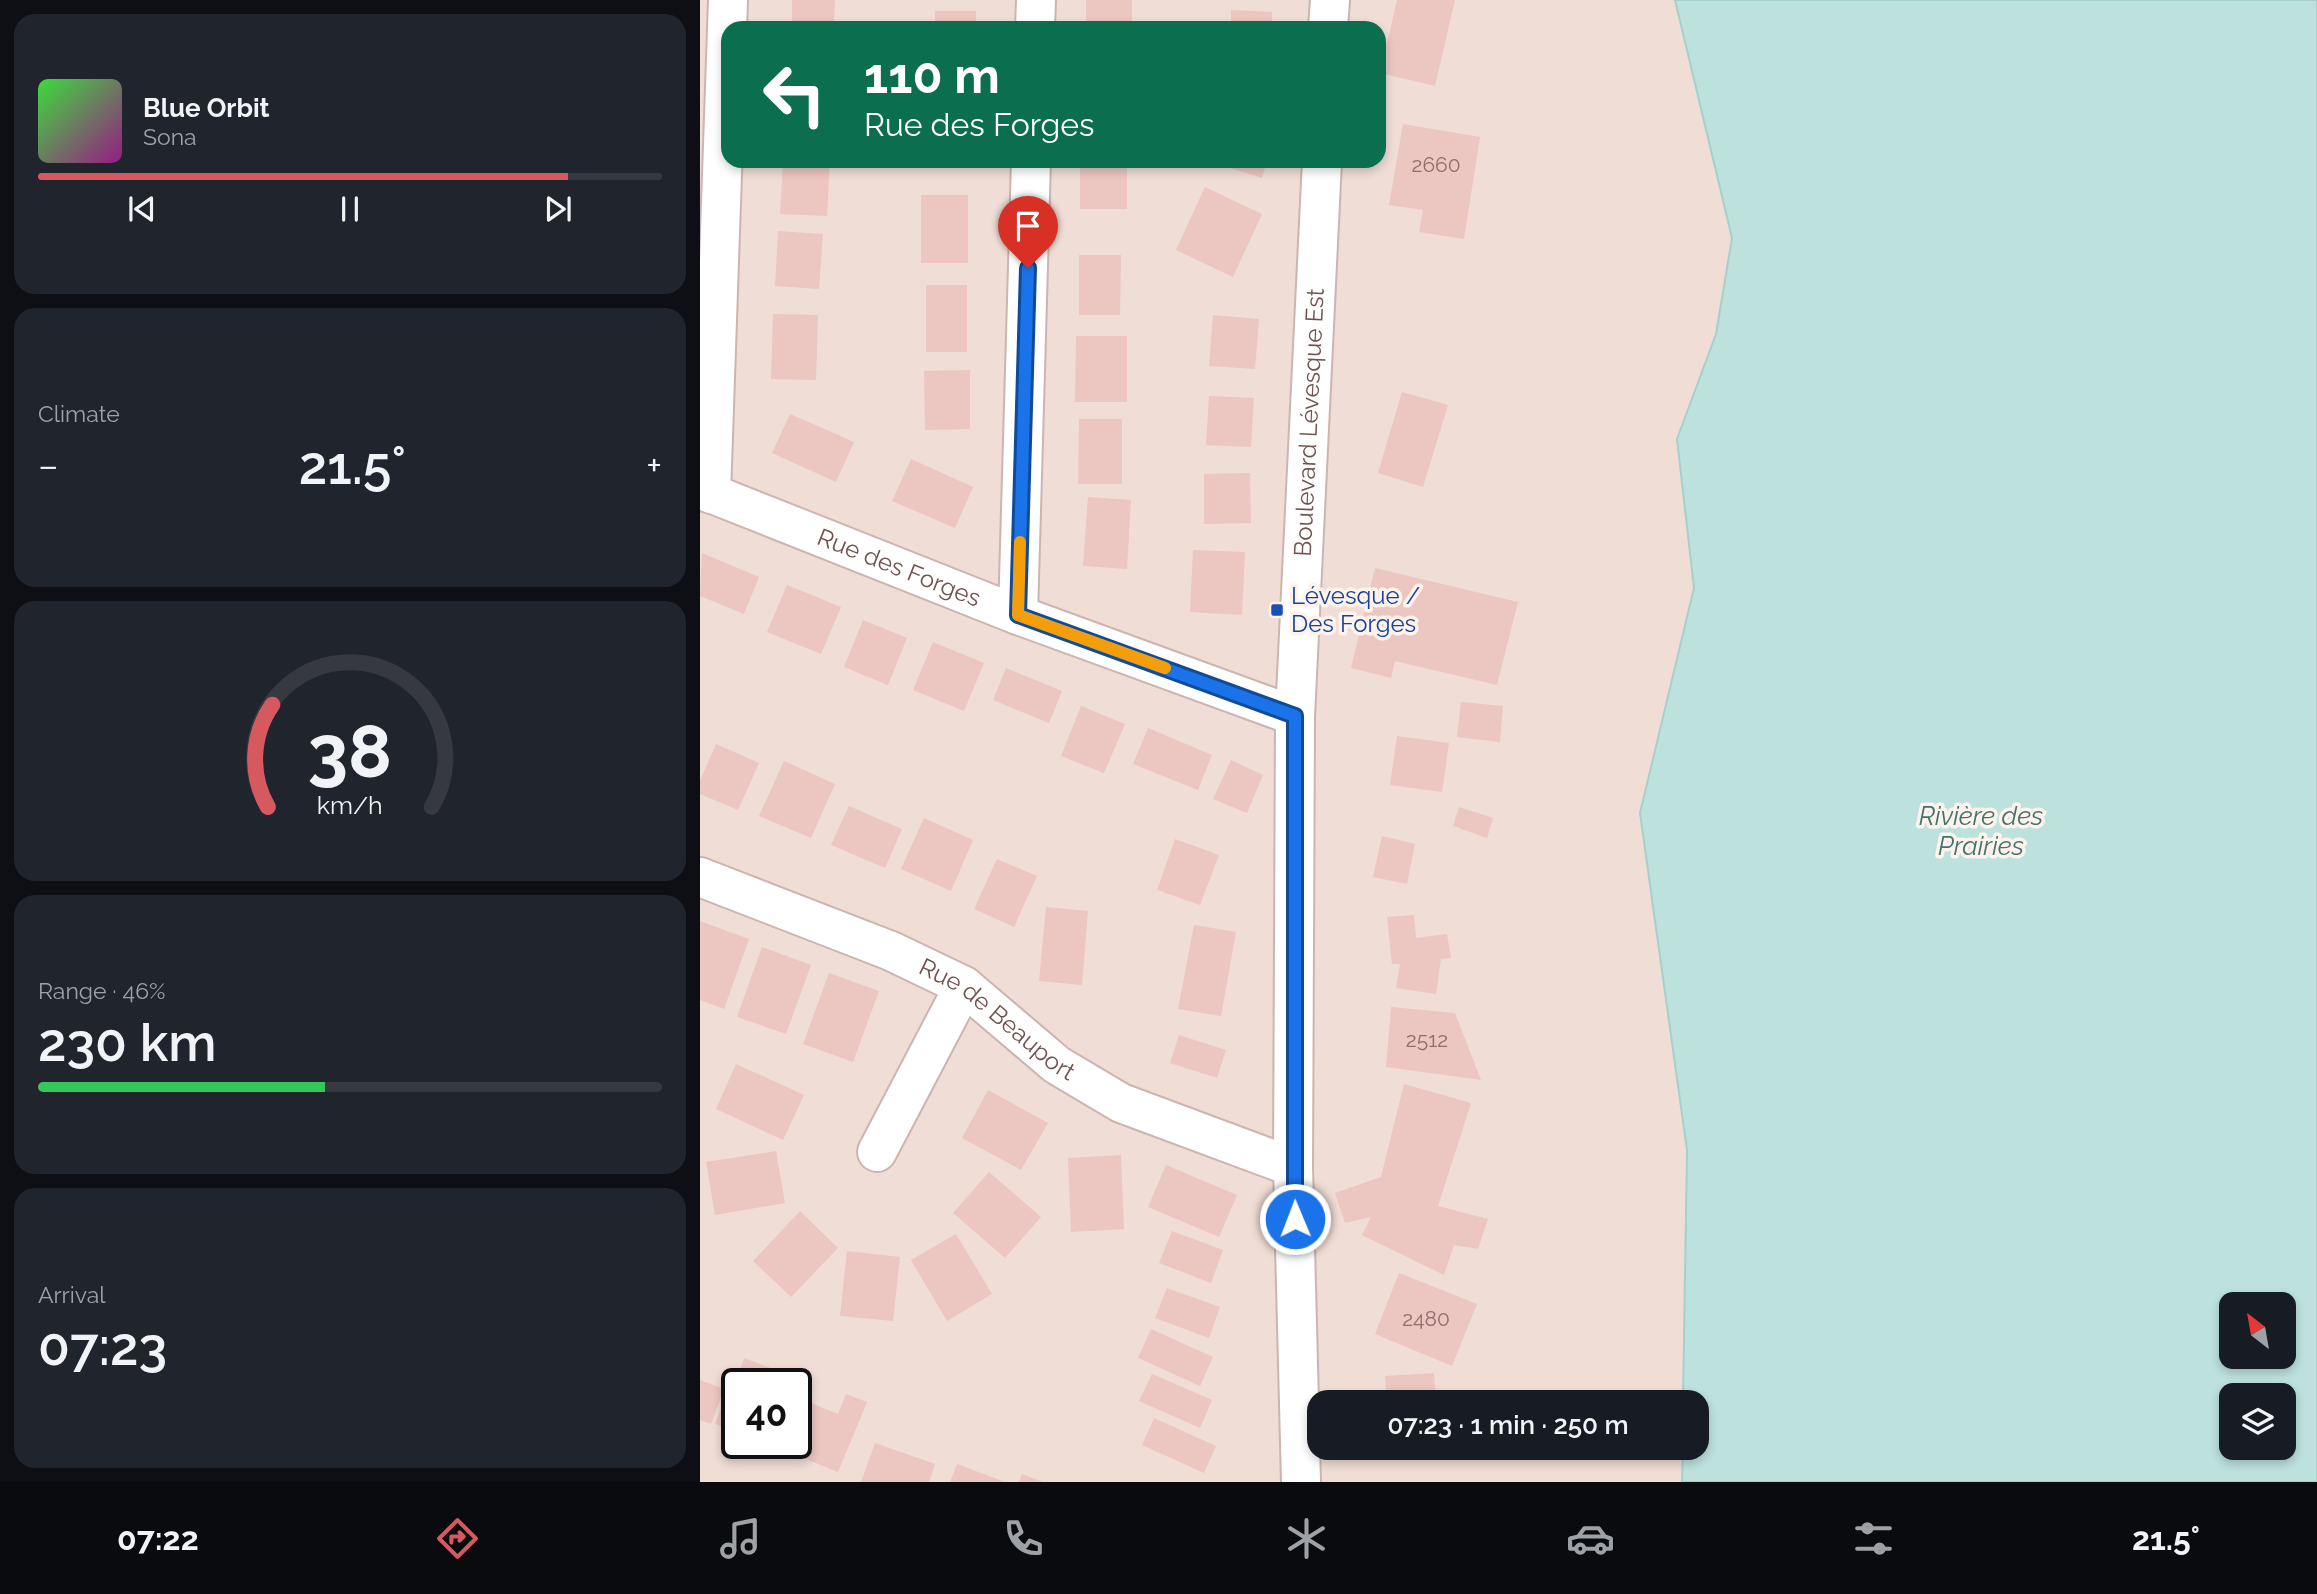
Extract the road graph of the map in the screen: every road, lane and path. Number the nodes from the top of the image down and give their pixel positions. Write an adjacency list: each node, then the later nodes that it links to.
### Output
1 (728, 0): 4 (street)
2 (1035, 0): 5 (street)
3 (1330, 0): 6 (street)
4 (727, 21)
5 (1035, 21)
6 (1328, 21)
7 (721, 156): 10 (street)
8 (1031, 168): 11 (street)
9 (1322, 168): 12 (street, Boulevard Lévesque Est)
10 (706, 491): 11 (street, Rue des Forges)
11 (1018, 615): 12 (street, Rue des Forges)
12 (1295, 716): 16 (street, Boulevard Lévesque Est)
13 (700, 877): 14 (street, Rue de Beauport)
14 (964, 986): 15 (street); 16 (street, Rue de Beauport)
15 (877, 1152)
16 (1293, 1167): 17 (street, Boulevard Lévesque Est)
17 (1301, 1482)

